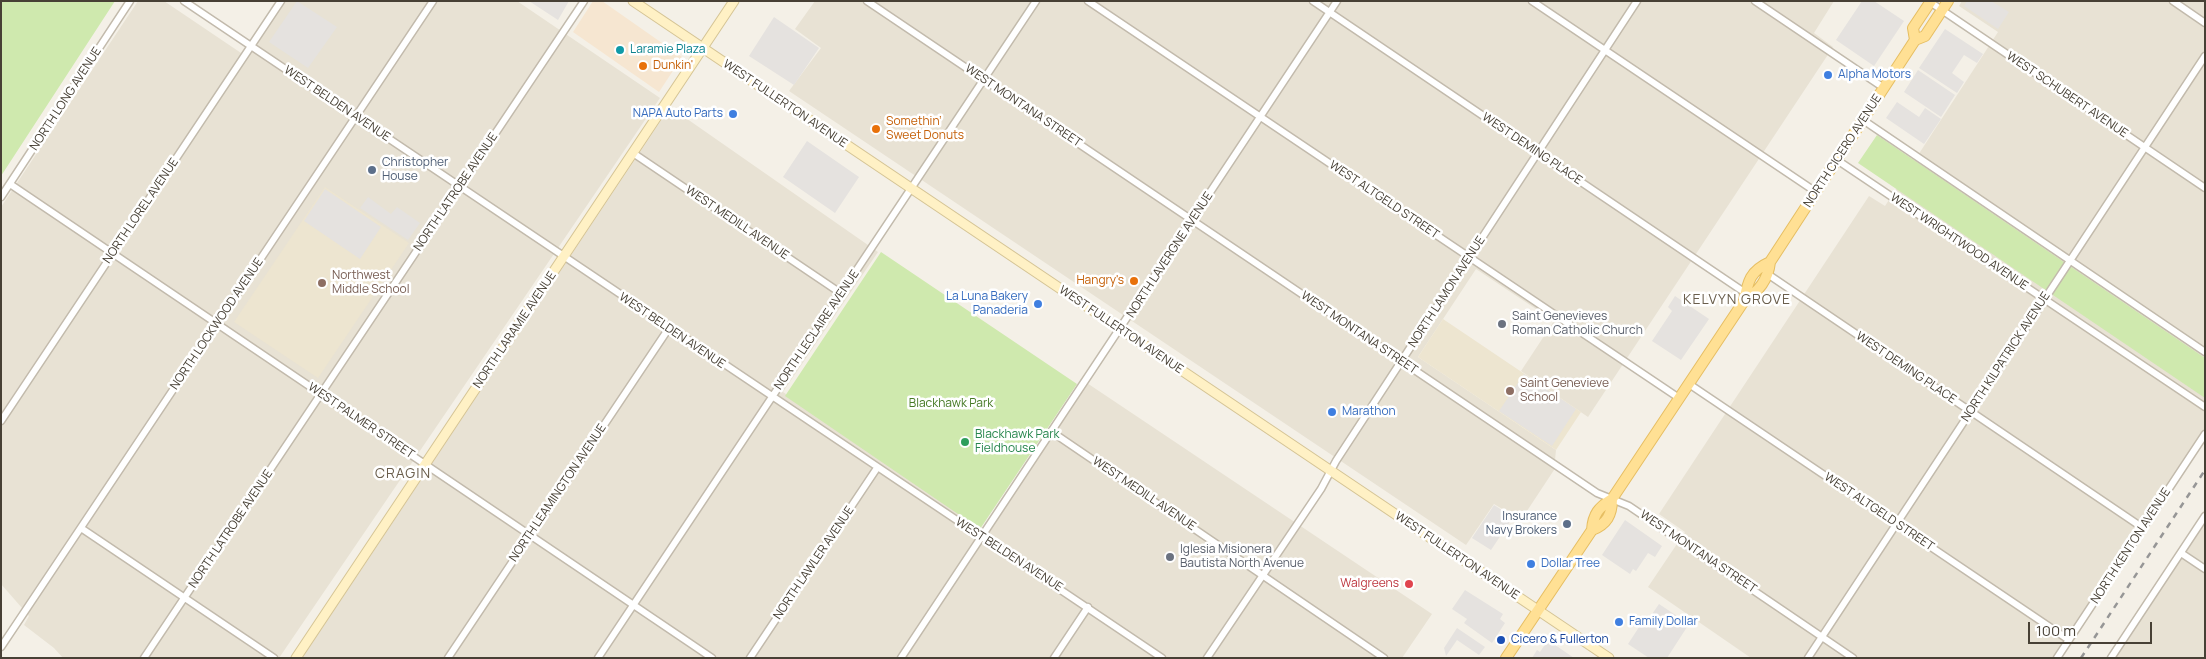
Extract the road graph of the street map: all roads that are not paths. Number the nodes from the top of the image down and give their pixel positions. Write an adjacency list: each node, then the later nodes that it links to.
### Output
1 (130, 1): 36 (street, NORTH LONG AVENUE)
2 (184, 1): 23 (street, WEST BELDEN AVENUE)
3 (281, 1): 23 (street, NORTH LOREL AVENUE)
4 (433, 1): 29 (street, NORTH LOCKWOOD AVENUE)
5 (584, 1): 37 (street, NORTH LATROBE AVENUE)
6 (633, 1): 24 (main road, WEST FULLERTON AVENUE)
7 (734, 1): 24 (main road, NORTH LARAMIE AVENUE)
8 (867, 1): 27 (street, WEST MONTANA STREET)
9 (1036, 1): 27 (street, NORTH LECLAIRE AVENUE)
10 (1088, 1): 30 (street, WEST ALTGELD STREET)
11 (1312, 1): 20 (street, WEST DEMING PLACE)
12 (1337, 1): 20 (street, NORTH LAVERGNE AVENUE)
13 (1532, 1): 25 (street)
14 (1637, 1): 25 (street, NORTH LAMON AVENUE)
15 (1755, 1): 28 (street)
16 (1948, 1): 19 (main road, NORTH CICERO AVENUE)
17 (2173, 1): 21 (street)
18 (1930, 2): 19 (street, WEST SCHUBERT AVENUE); 22 (main road, NORTH CICERO AVENUE)
19 (1942, 11): 22 (main road, NORTH CICERO AVENUE); 32 (street, WEST SCHUBERT AVENUE)
20 (1330, 13): 30 (street, NORTH LAVERGNE AVENUE); 34 (street, WEST DEMING PLACE)
21 (2205, 23)
22 (1915, 40): 28 (main road, NORTH CICERO AVENUE)
23 (251, 46): 29 (street, WEST BELDEN AVENUE); 43 (street, NORTH LOREL AVENUE)
24 (703, 49): 33 (main road, NORTH LARAMIE AVENUE); 39 (main road, WEST FULLERTON AVENUE)
25 (1605, 51): 34 (street, NORTH LAMON AVENUE); 40 (street)
26 (2205, 56): 32 (street, NORTH KILPATRICK AVENUE)
27 (984, 80): 39 (street, NORTH LECLAIRE AVENUE); 42 (street, WEST MONTANA STREET)
28 (1884, 88): 31 (main road, NORTH CICERO AVENUE)
29 (356, 117): 37 (street, WEST BELDEN AVENUE); 52 (street, NORTH LOCKWOOD AVENUE)
30 (1261, 117): 42 (street, NORTH LAVERGNE AVENUE); 45 (street, WEST ALTGELD STREET)
31 (1863, 120): 35 (main road, NORTH CICERO AVENUE); 46 (street)
32 (2144, 147): 38 (street, WEST SCHUBERT AVENUE); 46 (street, NORTH KILPATRICK AVENUE)
33 (633, 153): 44 (main road, NORTH LARAMIE AVENUE); 49 (street, WEST MEDILL AVENUE)
34 (1538, 153): 45 (street, NORTH LAMON AVENUE); 50 (street, WEST DEMING PLACE)
35 (1837, 160): 40 (main road, NORTH CICERO AVENUE); 51 (street, WEST WRIGHTWOOD AVENUE)
36 (10, 184): 41 (street, NORTH LONG AVENUE); 43 (street, WEST PALMER STREET)
37 (460, 187): 44 (street, WEST BELDEN AVENUE); 58 (street, NORTH LATROBE AVENUE)
38 (2205, 188)
39 (912, 189): 49 (street, NORTH LECLAIRE AVENUE); 54 (main road, WEST FULLERTON AVENUE)
40 (1816, 192): 47 (main road, NORTH CICERO AVENUE)
41 (1, 197)
42 (1192, 221): 54 (street, NORTH LAVERGNE AVENUE); 56 (street, WEST MONTANA STREET)
43 (113, 253): 52 (street, WEST PALMER STREET); 63 (street, NORTH LOREL AVENUE)
44 (563, 257): 53 (street, WEST BELDEN AVENUE); 66 (main road, NORTH LARAMIE AVENUE)
45 (1470, 257): 56 (street, NORTH LAMON AVENUE); 60 (street, WEST ALTGELD STREET)
46 (2070, 260): 51 (street, NORTH KILPATRICK AVENUE); 55 (street)
47 (1770, 262): 48 (main road, NORTH CICERO AVENUE); 50 (main road, NORTH CICERO AVENUE)
48 (1769, 275): 50 (main road, NORTH CICERO AVENUE); 62 (street, WEST DEMING PLACE)
49 (842, 294): 59 (street, NORTH LECLAIRE AVENUE)
50 (1747, 297): 57 (main road, NORTH CICERO AVENUE)
51 (2044, 299): 61 (street, WEST WRIGHTWOOD AVENUE); 62 (street, NORTH KILPATRICK AVENUE)
52 (217, 324): 58 (street, WEST PALMER STREET); 72 (street, NORTH LOCKWOOD AVENUE)
53 (669, 328): 59 (street, WEST BELDEN AVENUE); 74 (street, NORTH LEAMINGTON AVENUE)
54 (1121, 330): 64 (street, NORTH LAVERGNE AVENUE); 68 (main road, WEST FULLERTON AVENUE)
55 (2205, 352)
56 (1401, 361): 68 (street, NORTH LAMON AVENUE); 69 (street, WEST MONTANA STREET)
57 (1689, 384): 60 (main road, NORTH CICERO AVENUE); 71 (street, WEST ALTGELD STREET)
58 (321, 394): 66 (street, WEST PALMER STREET); 79 (street, NORTH LATROBE AVENUE)
59 (772, 398): 67 (street, WEST BELDEN AVENUE); 80 (street, NORTH LECLAIRE AVENUE)
60 (1679, 398): 69 (main road, NORTH CICERO AVENUE)
61 (2205, 407)
62 (1970, 411): 71 (street, NORTH KILPATRICK AVENUE); 73 (street, WEST DEMING PLACE)
63 (1, 421)
64 (1052, 432): 75 (street, NORTH LAVERGNE AVENUE); 78 (street, WEST MEDILL AVENUE)
65 (2205, 434): 73 (street, NORTH KENTON AVENUE)
66 (425, 464): 74 (street, WEST PALMER STREET); 88 (main road, NORTH LARAMIE AVENUE)
67 (877, 468): 75 (street, WEST BELDEN AVENUE); 92 (street, NORTH LAWLER AVENUE)
68 (1331, 471): 78 (street, NORTH LAMON AVENUE); 82 (main road, WEST FULLERTON AVENUE)
69 (1612, 499): 82 (main road, NORTH CICERO AVENUE); 83 (street, WEST MONTANA STREET)
70 (2205, 516): 76 (street)
71 (1896, 523): 83 (street, NORTH KILPATRICK AVENUE); 84 (street, WEST ALTGELD STREET)
72 (81, 528): 79 (street); 85 (street, NORTH LOCKWOOD AVENUE)
73 (2143, 528): 84 (street, NORTH KENTON AVENUE)
74 (530, 535): 80 (street, WEST PALMER STREET); 89 (street, NORTH LEAMINGTON AVENUE)
75 (982, 537): 81 (street, WEST BELDEN AVENUE); 93 (street, NORTH LAVERGNE AVENUE)
76 (2181, 552): 77 (street); 103 (street)
77 (2205, 569)
78 (1263, 575): 96 (street, NORTH LAMON AVENUE); 97 (street, WEST MEDILL AVENUE)
79 (185, 597): 86 (street, NORTH LATROBE AVENUE); 87 (street)
80 (633, 605): 90 (street, NORTH LECLAIRE AVENUE); 91 (street, WEST PALMER STREET)
81 (1088, 607): 94 (street); 95 (street, WEST BELDEN AVENUE)
82 (1538, 610): 98 (main road, NORTH CICERO AVENUE); 99 (main road, WEST FULLERTON AVENUE)
83 (1822, 636): 100 (street, NORTH KILPATRICK AVENUE); 101 (street, WEST MONTANA STREET)
84 (2069, 640): 102 (street, NORTH KENTON AVENUE)
85 (1, 647)
86 (144, 658)
87 (274, 658)
88 (296, 658)
89 (448, 658)
90 (598, 658)
91 (712, 658)
92 (750, 658)
93 (901, 658)
94 (1054, 658)
95 (1162, 658)
96 (1207, 658)
97 (1384, 658)
98 (1506, 658)
99 (1609, 658)
100 (1808, 658)
101 (1853, 658)
102 (2057, 658)
103 (2111, 658)

